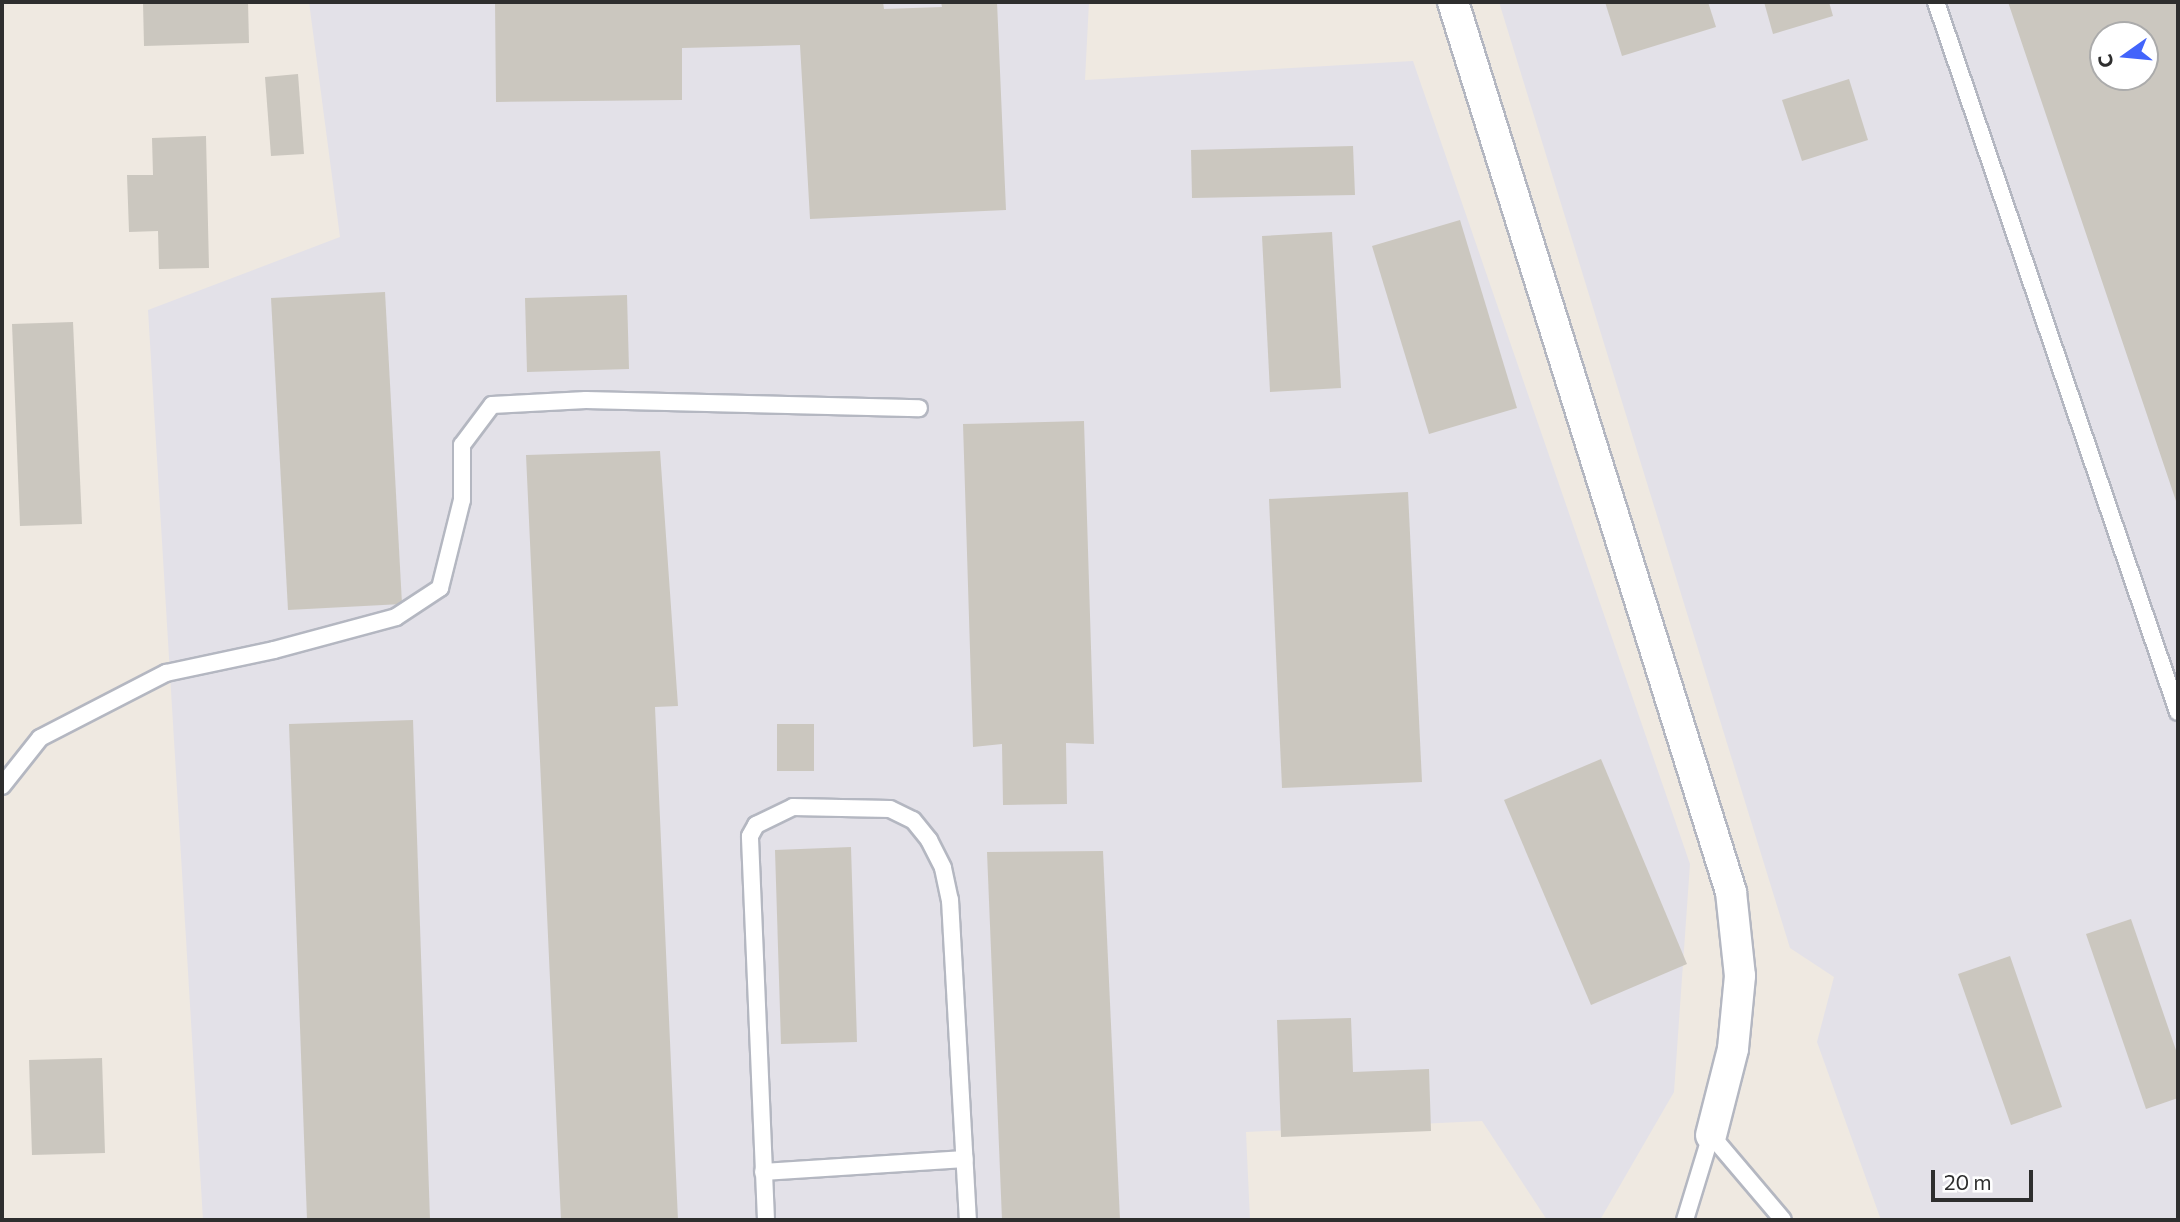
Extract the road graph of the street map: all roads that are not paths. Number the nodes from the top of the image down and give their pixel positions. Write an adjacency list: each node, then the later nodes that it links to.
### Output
1 (1453, 2): 6 (street)
2 (1936, 2): 4 (lane)
3 (919, 408): 5 (lane)
4 (2178, 712)
5 (2, 786)
6 (1711, 1135): 11 (lane); 12 (lane)
7 (965, 1159): 8 (lane); 8 (lane); 10 (lane)
8 (763, 1172): 9 (lane)
9 (766, 1220)
10 (968, 1220)
11 (1685, 1220)
12 (1783, 1220)

